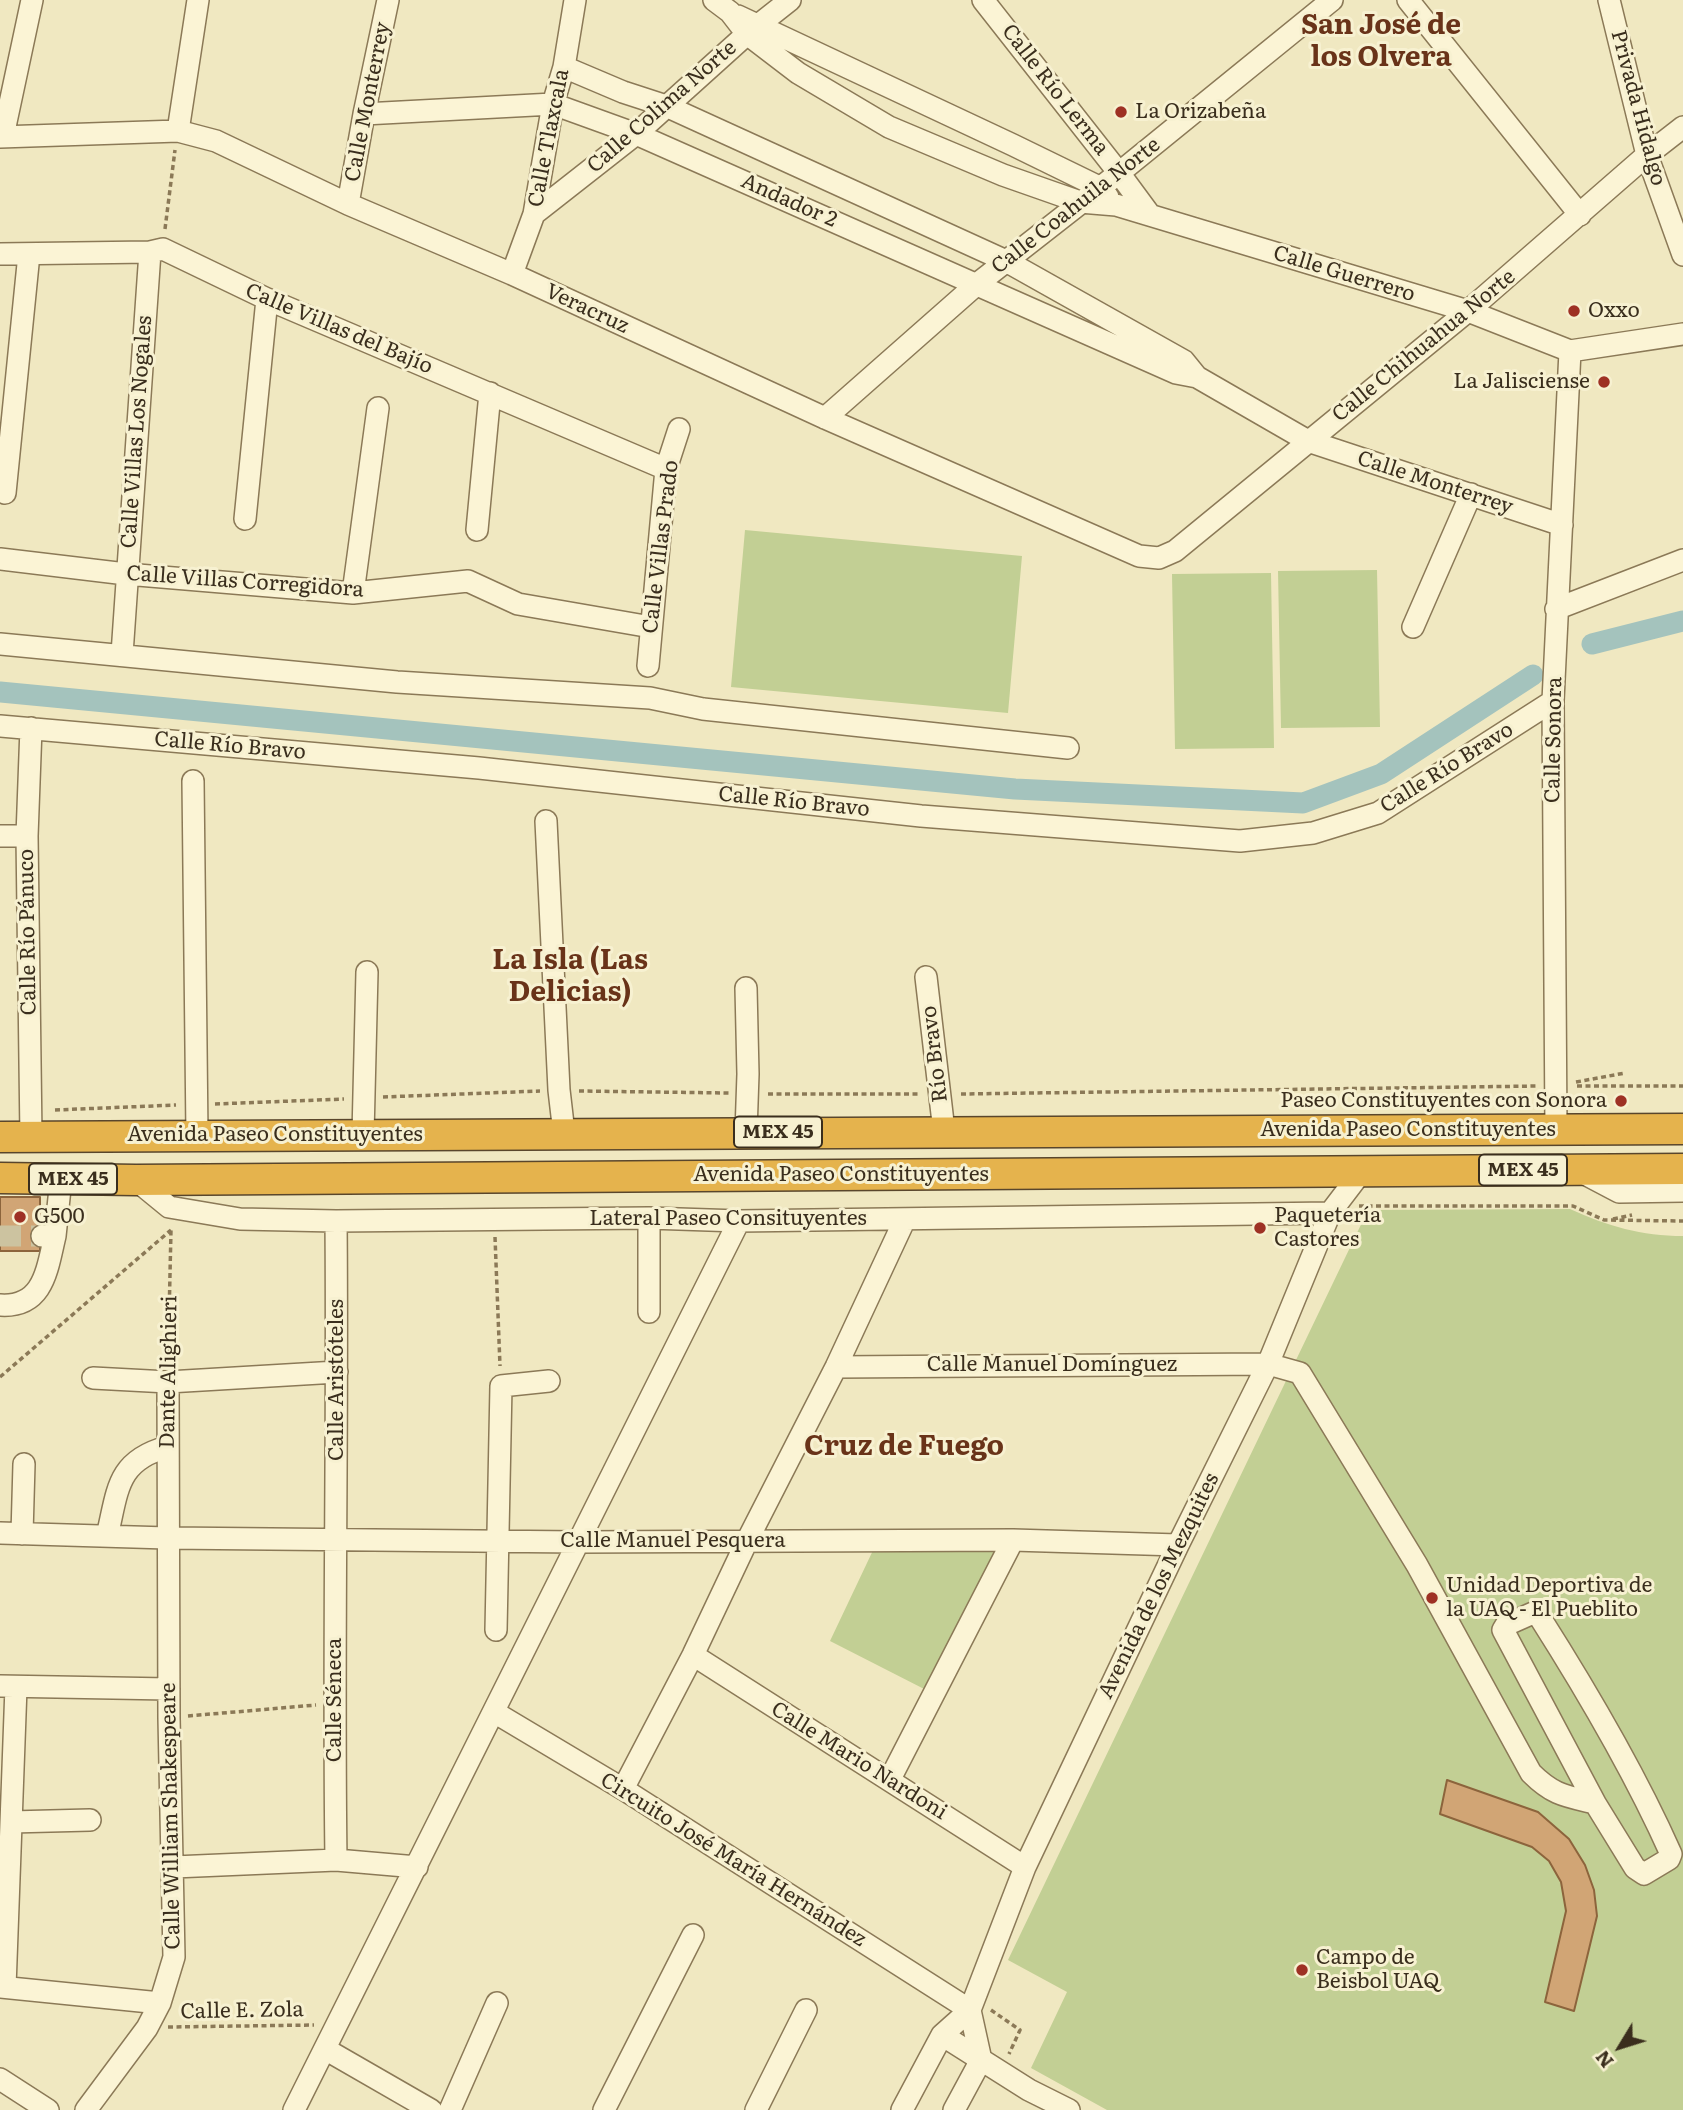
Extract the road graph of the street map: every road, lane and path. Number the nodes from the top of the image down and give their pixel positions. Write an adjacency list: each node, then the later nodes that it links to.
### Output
1 (32, 0): 19 (street)
2 (198, 0): 17 (street)
3 (388, 0): 15 (street, Calle Monterrey)
4 (575, 0): 12 (street, Calle Tlaxcala)
5 (790, 0): 11 (street, Calle Colima Norte)
6 (983, 0): 21 (street, Calle Río Lerma)
7 (1332, 0): 21 (street, Calle Coahuila Norte)
8 (1408, 0): 28 (street)
9 (1609, 0): 20 (street, Privada Hidalgo)
10 (722, 6): 11 (street, Calle Guerrero)
11 (763, 18): 14 (street, Calle Colima Norte); 22 (street, Calle Guerrero); 23 (street, Calle Guerrero)
12 (564, 67): 13 (street, Calle Tlaxcala); 14 (street, Andador 2)
13 (553, 104): 15 (street, Andador 2); 18 (street, Andador 2); 26 (street, Calle Tlaxcala)
14 (666, 106): 18 (street, Calle Colima Norte); 33 (street, Andador 2)
15 (364, 114): 24 (street, Calle Monterrey)
16 (1683, 127): 20 (street, Calle Chihuahua Norte)
17 (178, 131): 19 (street, Veracruz); 24 (street, Veracruz); 29 (path)
18 (636, 134): 26 (street, Calle Colima Norte); 35 (street, Andador 2)
19 (2, 136)
20 (1647, 155): 28 (street, Calle Chihuahua Norte); 32 (street, Privada Hidalgo)
21 (1119, 173): 22 (street, Calle Coahuila Norte); 27 (street, Calle Río Lerma)
22 (1099, 187): 23 (street, Calle Coahuila Norte); 25 (street, Calle Guerrero)
23 (1080, 202): 25 (street, Calle Guerrero); 33 (street, Calle Coahuila Norte)
24 (348, 204): 34 (street, Veracruz)
25 (1116, 205): 27 (street, Calle Guerrero)
26 (534, 214): 34 (street, Calle Tlaxcala)
27 (1150, 215): 37 (street, Calle Guerrero)
28 (1580, 215): 37 (street, Calle Chihuahua Norte)
29 (156, 250): 31 (street, Calle Villas del Bajío); 36 (street, Calle Villas del Bajío); 55 (street, Calle Villas Los Nogales)
30 (0, 254): 31 (street, Calle Villas del Bajío)
31 (29, 254): 47 (street)
32 (1683, 255)
33 (1006, 261): 35 (street, Calle Coahuila Norte); 40 (street, Andador 2)
34 (512, 274): 43 (street, Veracruz)
35 (977, 284): 40 (street, Andador 2); 43 (street, Calle Coahuila Norte)
36 (267, 299): 41 (street, Calle Villas del Bajío); 49 (street)
37 (1468, 311): 39 (street, Calle Guerrero); 45 (street, Calle Chihuahua Norte)
38 (1683, 334): 39 (street)
39 (1570, 351): 50 (street, Calle Sonora)
40 (1197, 377): 45 (street, Andador 2)
41 (490, 393): 46 (street, Calle Villas del Bajío); 51 (street)
42 (378, 408): 56 (street)
43 (824, 418): 52 (street, Veracruz)
44 (679, 429): 46 (street, Calle Villas Prado)
45 (1308, 441): 48 (street, Calle Monterrey); 52 (street, Calle Chihuahua Norte)
46 (666, 469): 58 (street, Calle Villas Prado)
47 (5, 493)
48 (1471, 494): 50 (street, Calle Monterrey); 59 (street)
49 (245, 519)
50 (1562, 524): 57 (street, Calle Sonora)
51 (477, 530)
52 (1159, 558)
53 (0, 559): 55 (street, Calle Villas Corregidora)
54 (1683, 560): 57 (street)
55 (127, 573): 56 (street, Calle Villas Corregidora); 61 (street, Calle Villas Los Nogales)
56 (353, 593): 58 (street, Calle Villas Corregidora)
57 (1556, 618): 63 (street, Calle Sonora)
58 (651, 627): 62 (street, Calle Villas Prado)
59 (1413, 627)
60 (0, 644): 61 (street)
61 (122, 654): 66 (street)
62 (648, 666)
63 (1554, 693): 65 (street, Calle Río Bravo); 75 (street, Calle Sonora)
64 (0, 726): 65 (street, Calle Río Bravo)
65 (31, 728): 70 (street, Calle Río Pánuco)
66 (1068, 748)
67 (193, 782): 81 (street)
68 (546, 821): 77 (street)
69 (0, 836): 70 (street)
70 (27, 836): 82 (street, Calle Río Pánuco)
71 (367, 972): 80 (street)
72 (926, 977): 79 (street, Río Bravo)
73 (746, 988): 78 (street)
74 (1625, 1073): 75 (path)
75 (1555, 1086): 76 (path); 79 (path); 84 (street, Calle Sonora)
76 (1683, 1086)
77 (559, 1090): 78 (path); 80 (path); 87 (street)
78 (746, 1094): 79 (path); 86 (street)
79 (939, 1094): 85 (street, Río Bravo)
80 (364, 1098): 81 (path); 89 (street)
81 (197, 1104): 82 (path); 88 (street)
82 (31, 1124): 88 (highway, Avenida Paseo Constituyentes / MEX 45); 90 (highway, Avenida Paseo Constituyentes / MEX 45)
83 (1683, 1129): 84 (highway, Avenida Paseo Constituyentes / MEX 45)
84 (1556, 1130): 85 (highway, Avenida Paseo Constituyentes / MEX 45)
85 (944, 1131): 86 (highway, Avenida Paseo Constituyentes / MEX 45)
86 (746, 1132): 87 (highway, Avenida Paseo Constituyentes / MEX 45)
87 (564, 1133): 89 (highway, Avenida Paseo Constituyentes / MEX 45)
88 (197, 1135): 89 (highway, Avenida Paseo Constituyentes / MEX 45)
89 (363, 1135)
90 (0, 1137)
91 (1683, 1169): 92 (highway, Avenida Paseo Constituyentes / MEX 45)
92 (1576, 1170): 93 (highway, Avenida Paseo Constituyentes / MEX 45); 97 (street)
93 (1362, 1171): 96 (highway, Avenida Paseo Constituyentes / MEX 45); 100 (street, Avenida de los Mezquites)
94 (0, 1178): 95 (highway, Avenida Paseo Constituyentes / MEX 45)
95 (61, 1179): 96 (highway, Avenida Paseo Constituyentes / MEX 45); 110 (street)
96 (136, 1180): 99 (street, Lateral Paseo Consituyentes)
97 (1683, 1191)
98 (1358, 1206): 105 (path)
99 (169, 1207): 106 (street, Lateral Paseo Consituyentes); 109 (path, Dante Alighieri)
100 (1330, 1213): 104 (street, Lateral Paseo Consituyentes); 112 (street, Avenida de los Mezquites)
101 (1632, 1215): 105 (path)
102 (649, 1218): 103 (street, Lateral Paseo Consituyentes); 107 (street, Lateral Paseo Consituyentes); 111 (street)
103 (494, 1219): 106 (street, Lateral Paseo Consituyentes); 119 (path)
104 (905, 1219): 107 (street, Lateral Paseo Consituyentes); 113 (street)
105 (1604, 1220): 108 (path)
106 (336, 1221): 114 (street, Calle Aristóteles)
107 (739, 1221): 130 (street)
108 (1683, 1221)
109 (171, 1230): 115 (path); 118 (path, Dante Alighieri)
110 (0, 1304)
111 (649, 1312)
112 (1268, 1364): 113 (street, Calle Manuel Domínguez); 131 (street, Avenida de los Mezquites); 141 (street, Calle Manuel Domínguez)
113 (836, 1367): 129 (street)
114 (337, 1372): 118 (street); 127 (street, Calle Aristóteles)
115 (0, 1377)
116 (93, 1378): 118 (street)
117 (549, 1381): 119 (street)
118 (168, 1382): 120 (street, Dante Alighieri)
119 (501, 1386): 128 (street)
120 (167, 1447): 124 (street); 125 (street, Dante Alighieri)
121 (24, 1464): 123 (street)
122 (0, 1533): 123 (street, Calle Manuel Pesquera)
123 (22, 1535): 124 (street, Calle Manuel Pesquera)
124 (107, 1536): 125 (street, Calle Manuel Pesquera)
125 (167, 1538): 127 (street, Calle Manuel Pesquera); 135 (street, Calle William Shakespeare)
126 (1013, 1539): 129 (street, Calle Manuel Pesquera); 131 (street, Calle Manuel Pesquera); 139 (street)
127 (337, 1540): 128 (street, Calle Manuel Pesquera); 136 (street, Calle Séneca)
128 (498, 1540): 130 (street, Calle Manuel Pesquera); 132 (street)
129 (747, 1541): 130 (street, Calle Manuel Pesquera); 133 (street)
130 (579, 1542): 137 (street)
131 (1178, 1545): 147 (street, Avenida de los Mezquites)
132 (496, 1630)
133 (693, 1655): 139 (street, Calle Mario Nardoni); 140 (street)
134 (8, 1686): 135 (street); 143 (street)
135 (169, 1689): 138 (street, Calle William Shakespeare)
136 (334, 1703): 138 (path); 144 (street, Calle Séneca)
137 (494, 1712): 140 (street, Circuito José María Hernández); 146 (street)
138 (169, 1718): 145 (street, Calle William Shakespeare)
139 (890, 1779): 147 (street, Calle Mario Nardoni)
140 (623, 1789): 153 (street, Circuito José María Hernández)
141 (1595, 1803): 141 (street)
142 (90, 1820): 143 (street)
143 (12, 1822): 149 (street)
144 (336, 1860): 145 (street); 146 (street)
145 (174, 1867): 150 (street, Calle William Shakespeare)
146 (417, 1867): 154 (street)
147 (1025, 1867): 153 (street, Avenida de los Mezquites)
148 (693, 1935): 166 (street)
149 (3, 1987): 150 (street)
150 (160, 2003): 155 (street, Calle William Shakespeare)
151 (497, 2003): 165 (street)
152 (806, 2010): 167 (street)
153 (980, 2010): 156 (street, Avenida de los Mezquites); 158 (street); 159 (path)
154 (337, 2025): 155 (path, Calle E. Zola); 157 (street)
155 (147, 2028): 162 (street, Calle William Shakespeare)
156 (942, 2035): 158 (street); 168 (street, Avenida de los Mezquites)
157 (325, 2049): 163 (street); 164 (street)
158 (981, 2060): 159 (street); 169 (street)
159 (1000, 2072): 170 (street)
160 (0, 2079): 161 (street)
161 (48, 2110)
162 (86, 2110)
163 (294, 2110)
164 (431, 2110)
165 (450, 2110)
166 (604, 2110)
167 (756, 2110)
168 (902, 2110)
169 (954, 2110)
170 (1069, 2110)

